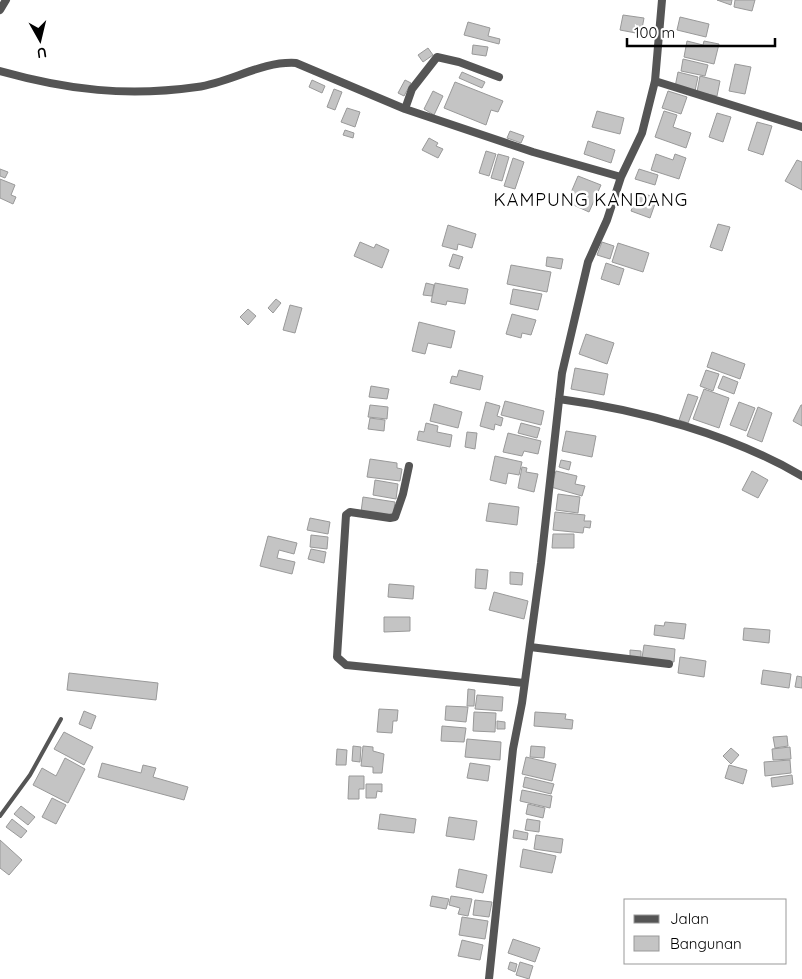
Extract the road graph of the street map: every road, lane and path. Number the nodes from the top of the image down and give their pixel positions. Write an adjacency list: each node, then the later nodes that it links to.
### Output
1 (6, 0): 3 (street)
2 (662, 0): 6 (street)
3 (0, 10)
4 (0, 71): 7 (street)
5 (499, 77): 7 (street)
6 (655, 81): 8 (street); 9 (street)
7 (405, 108): 9 (street)
8 (802, 127)
9 (621, 177): 10 (street)
10 (559, 399): 12 (street); 13 (street)
11 (409, 466): 15 (street)
12 (802, 476)
13 (530, 647): 14 (street); 15 (street)
14 (669, 664)
15 (524, 683): 18 (street)
16 (61, 718): 17 (lane)
17 (0, 816)
18 (489, 979)

